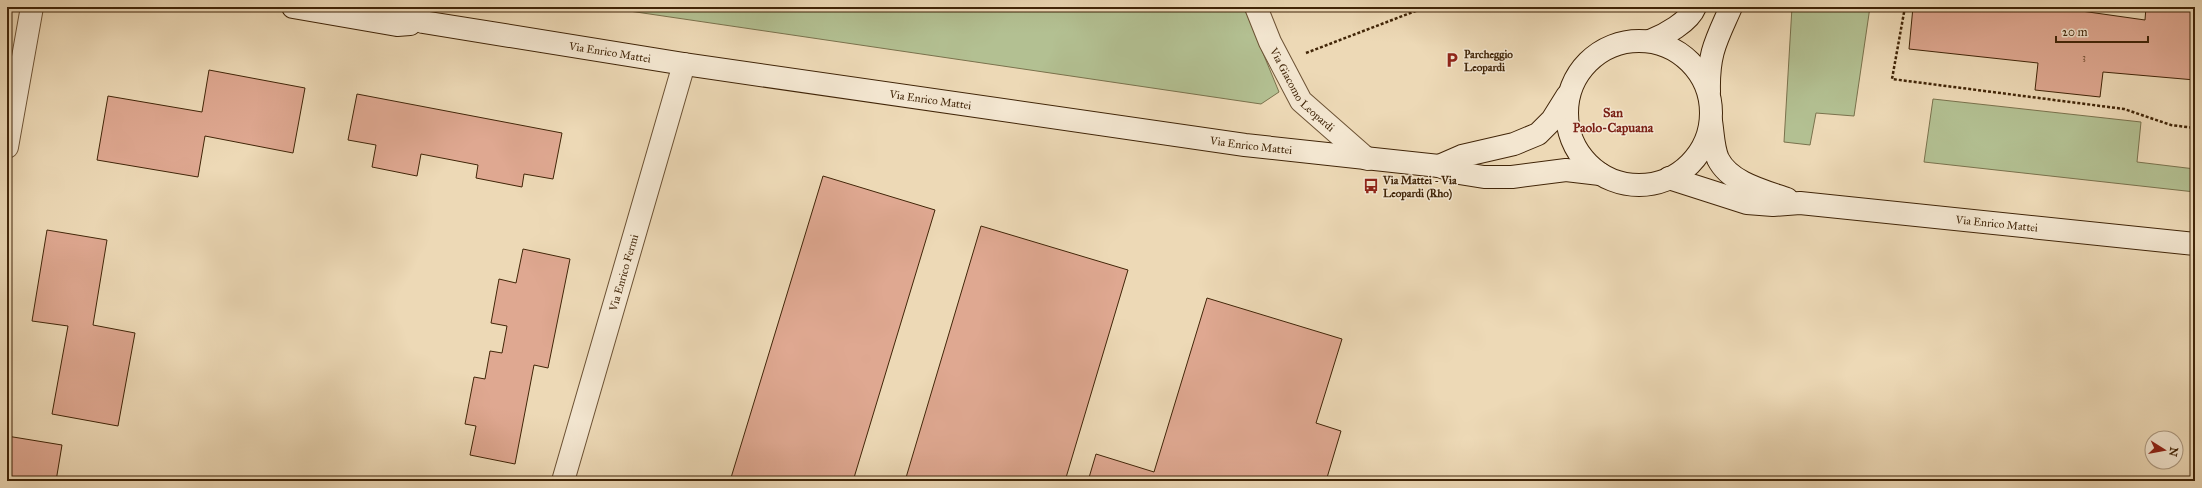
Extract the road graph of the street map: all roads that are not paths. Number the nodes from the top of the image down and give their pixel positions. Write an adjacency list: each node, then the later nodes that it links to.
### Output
1 (32, 7): 12 (street)
2 (293, 7): 7 (street, Via Enrico Mattei)
3 (381, 7): 7 (street, Via Enrico Mattei)
4 (1256, 7): 13 (street, Via Giacomo Leopardi)
5 (1695, 7): 8 (street)
6 (1731, 7): 11 (street)
7 (423, 22): 9 (street, Via Enrico Mattei)
8 (1650, 41): 10 (street, Via Enrico Mattei); 11 (street)
9 (684, 64): 13 (street, Via Enrico Mattei); 19 (street, Via Enrico Fermi)
10 (1571, 88): 14 (street, Via Enrico Mattei); 15 (street)
11 (1710, 107): 16 (street); 17 (street, Via Enrico Mattei)
12 (7, 147)
13 (1367, 159): 14 (street, Via Enrico Mattei)
14 (1439, 166): 15 (street, Via Enrico Mattei)
15 (1600, 174): 16 (street)
16 (1669, 178): 17 (street, Via Enrico Mattei)
17 (1800, 203): 18 (street, Via Enrico Mattei)
18 (2195, 244)
19 (563, 481)

